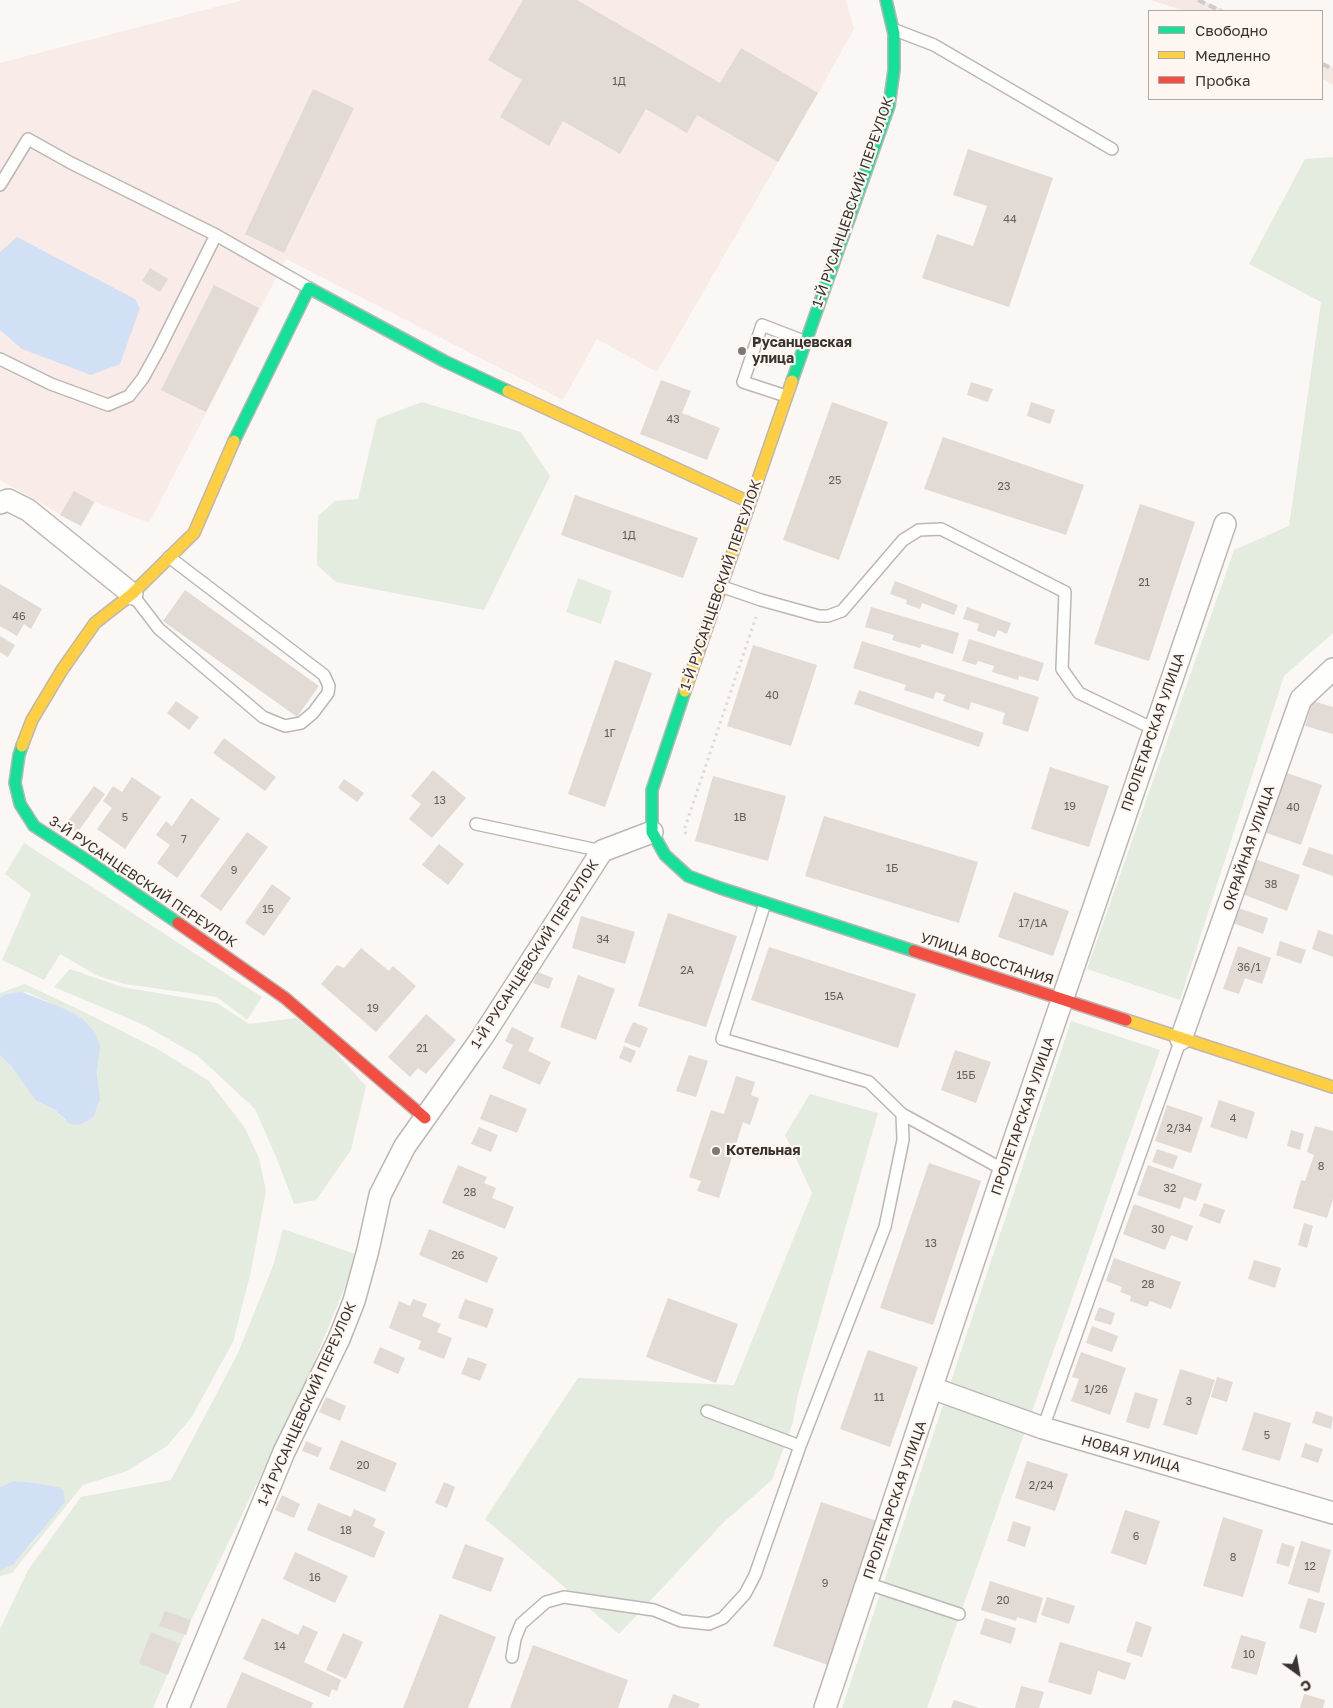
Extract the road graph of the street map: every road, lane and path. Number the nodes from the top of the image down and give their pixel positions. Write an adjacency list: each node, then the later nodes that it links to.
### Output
1 (886, 0): 2 (street, 1-Й РУСАНЦЕВСКИЙ ПЕРЕУЛОК)
2 (893, 30): 3 (lane); 7 (street, 1-Й РУСАНЦЕВСКИЙ ПЕРЕУЛОК)
3 (1112, 150)
4 (0, 185): 5 (lane)
5 (216, 235): 6 (lane); 8 (lane)
6 (308, 288): 10 (street); 13 (street, 3-Й РУСАНЦЕВСКИЙ ПЕРЕУЛОК)
7 (806, 342): 9 (street, 1-Й РУСАНЦЕВСКИЙ ПЕРЕУЛОК); 9 (lane)
8 (0, 359)
9 (786, 396): 10 (street, 1-Й РУСАНЦЕВСКИЙ ПЕРЕУЛОК)
10 (749, 502): 14 (street, 1-Й РУСАНЦЕВСКИЙ ПЕРЕУЛОК)
11 (0, 503): 15 (street)
12 (1224, 524): 18 (street, ПРОЛЕТАРСКАЯ УЛИЦА)
13 (169, 557): 15 (street, 3-Й РУСАНЦЕВСКИЙ ПЕРЕУЛОК); 15 (lane)
14 (720, 586): 16 (lane); 20 (street, 1-Й РУСАНЦЕВСКИЙ ПЕРЕУЛОК)
15 (132, 594): 28 (street, 3-Й РУСАНЦЕВСКИЙ ПЕРЕУЛОК)
16 (762, 600): 18 (lane); 21 (path)
17 (1333, 669): 25 (street, ОКРАЙНАЯ УЛИЦА)
18 (1154, 729): 24 (street, ПРОЛЕТАРСКАЯ УЛИЦА)
19 (476, 824): 22 (lane)
20 (652, 832): 22 (street, 1-Й РУСАНЦЕВСКИЙ ПЕРЕУЛОК); 23 (street, УЛИЦА ВОССТАНИЯ)
21 (687, 837)
22 (602, 851): 28 (street, 1-Й РУСАНЦЕВСКИЙ ПЕРЕУЛОК)
23 (765, 903): 24 (street, УЛИЦА ВОССТАНИЯ); 27 (lane)
24 (1063, 1000): 25 (street, УЛИЦА ВОССТАНИЯ); 29 (street, ПРОЛЕТАРСКАЯ УЛИЦА)
25 (1181, 1039): 26 (street, УЛИЦА ВОССТАНИЯ); 32 (lane)
26 (1333, 1086)
27 (902, 1114): 29 (lane); 33 (lane)
28 (425, 1118): 38 (street, 1-Й РУСАНЦЕВСКИЙ ПЕРЕУЛОК)
29 (1004, 1170): 30 (street, ПРОЛЕТАРСКАЯ УЛИЦА)
30 (932, 1388): 32 (street, НОВАЯ УЛИЦА); 35 (street, ПРОЛЕТАРСКАЯ УЛИЦА)
31 (707, 1411): 33 (lane)
32 (1043, 1428): 34 (street, НОВАЯ УЛИЦА)
33 (800, 1446): 37 (lane)
34 (1333, 1513)
35 (866, 1583): 36 (lane); 39 (street, ПРОЛЕТАРСКАЯ УЛИЦА)
36 (959, 1614)
37 (512, 1657)
38 (178, 1708)
39 (825, 1708)

